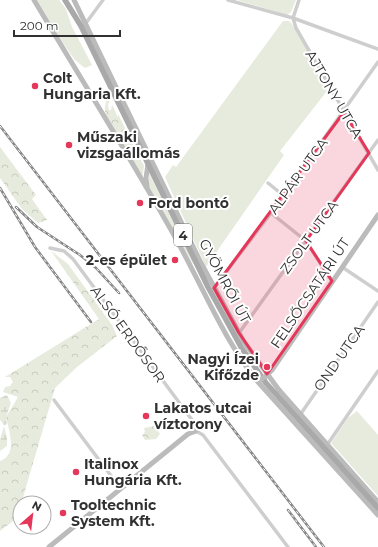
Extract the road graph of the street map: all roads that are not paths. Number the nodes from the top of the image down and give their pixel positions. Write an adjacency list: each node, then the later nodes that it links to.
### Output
1 (34, 0): 17 (street, GYÖMRŐI ÚT)
2 (65, 0): 14 (main road, 4)
3 (74, 0): 8 (street, GYÖMRŐI ÚT)
4 (103, 0): 8 (street)
5 (228, 0): 7 (street)
6 (299, 0): 7 (street)
7 (293, 18): 9 (street); 11 (street, AJTONY UTCA)
8 (86, 23): 25 (street, GYÖMRŐI ÚT)
9 (378, 49)
10 (378, 62): 11 (street, ALPÁR UTCA)
11 (344, 112): 13 (street, AJTONY UTCA); 18 (street, ALPÁR UTCA)
12 (378, 140): 13 (street, ZSOLT UTCA)
13 (369, 153): 15 (street, AJTONY UTCA); 21 (street, ZSOLT UTCA)
14 (147, 161): 17 (street, GYÖMRŐI ÚT); 38 (main road, 4)
15 (378, 170)
16 (268, 183): 18 (street)
17 (151, 196): 31 (street, GYÖMRŐI ÚT)
18 (284, 196): 19 (street, ALPÁR UTCA)
19 (271, 213): 21 (street); 25 (street, ALPÁR UTCA)
20 (378, 215): 23 (street, FELSŐCSATÁRI ÚT)
21 (306, 241): 24 (street); 28 (street, ZSOLT UTCA)
22 (50, 248): 34 (street, ALSÓ ERDŐSOR)
23 (342, 267): 24 (street, FELSŐCSATÁRI ÚT); 26 (street)
24 (332, 282): 30 (street, FELSŐCSATÁRI ÚT)
25 (214, 288): 28 (street, GYÖMRŐI ÚT)
26 (378, 291)
27 (378, 302): 33 (street, OND UTCA)
28 (239, 334): 30 (street, GYÖMRŐI ÚT)
29 (378, 371): 35 (street)
30 (266, 375): 31 (street, FELSŐCSATÁRI ÚT, bridge); 33 (street, GYÖMRŐI ÚT)
31 (259, 381): 39 (street, GYÖMRŐI ÚT)
32 (54, 400): 36 (street)
33 (300, 415): 35 (street, GYÖMRŐI ÚT)
34 (196, 431): 36 (street); 41 (street, ALSÓ ERDŐSOR)
35 (327, 445): 37 (street, GYÖMRŐI ÚT)
36 (121, 489): 40 (street)
37 (378, 502)
38 (378, 508)
39 (378, 515)
40 (49, 547)
41 (288, 547)

